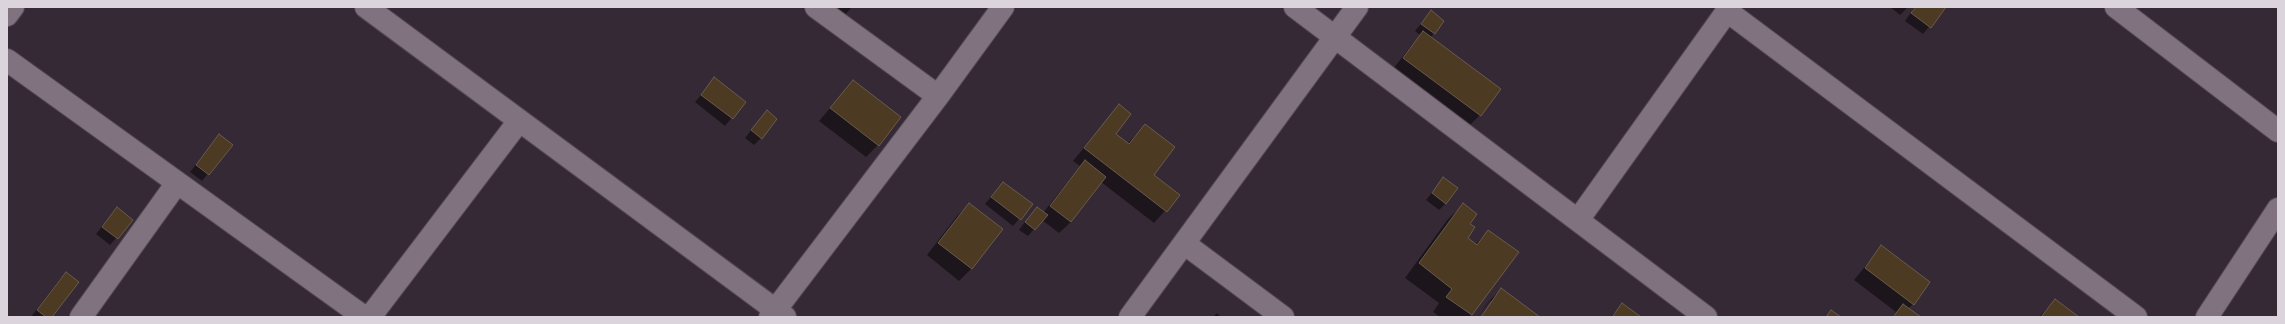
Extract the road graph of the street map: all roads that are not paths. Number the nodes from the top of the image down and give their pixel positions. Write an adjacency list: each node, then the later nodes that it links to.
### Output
1 (13, 7): 9 (street)
2 (366, 7): 13 (street)
3 (816, 7): 12 (street)
4 (1003, 7): 12 (street)
5 (1295, 7): 10 (street)
6 (1357, 7): 10 (street)
7 (2116, 7): 14 (street)
8 (1728, 9): 17 (street); 26 (street)
9 (7, 15)
10 (1336, 37): 17 (street); 18 (street)
11 (7, 60): 15 (street)
12 (938, 96): 19 (street)
13 (519, 121): 19 (street); 22 (street)
14 (2278, 131)
15 (177, 184): 20 (street); 21 (street)
16 (2278, 209): 27 (street)
17 (1578, 220): 25 (street)
18 (1185, 244): 23 (street); 24 (street)
19 (777, 315)
20 (81, 317)
21 (364, 317)
22 (370, 317)
23 (1130, 317)
24 (1283, 317)
25 (1706, 317)
26 (2136, 317)
27 (2207, 317)

